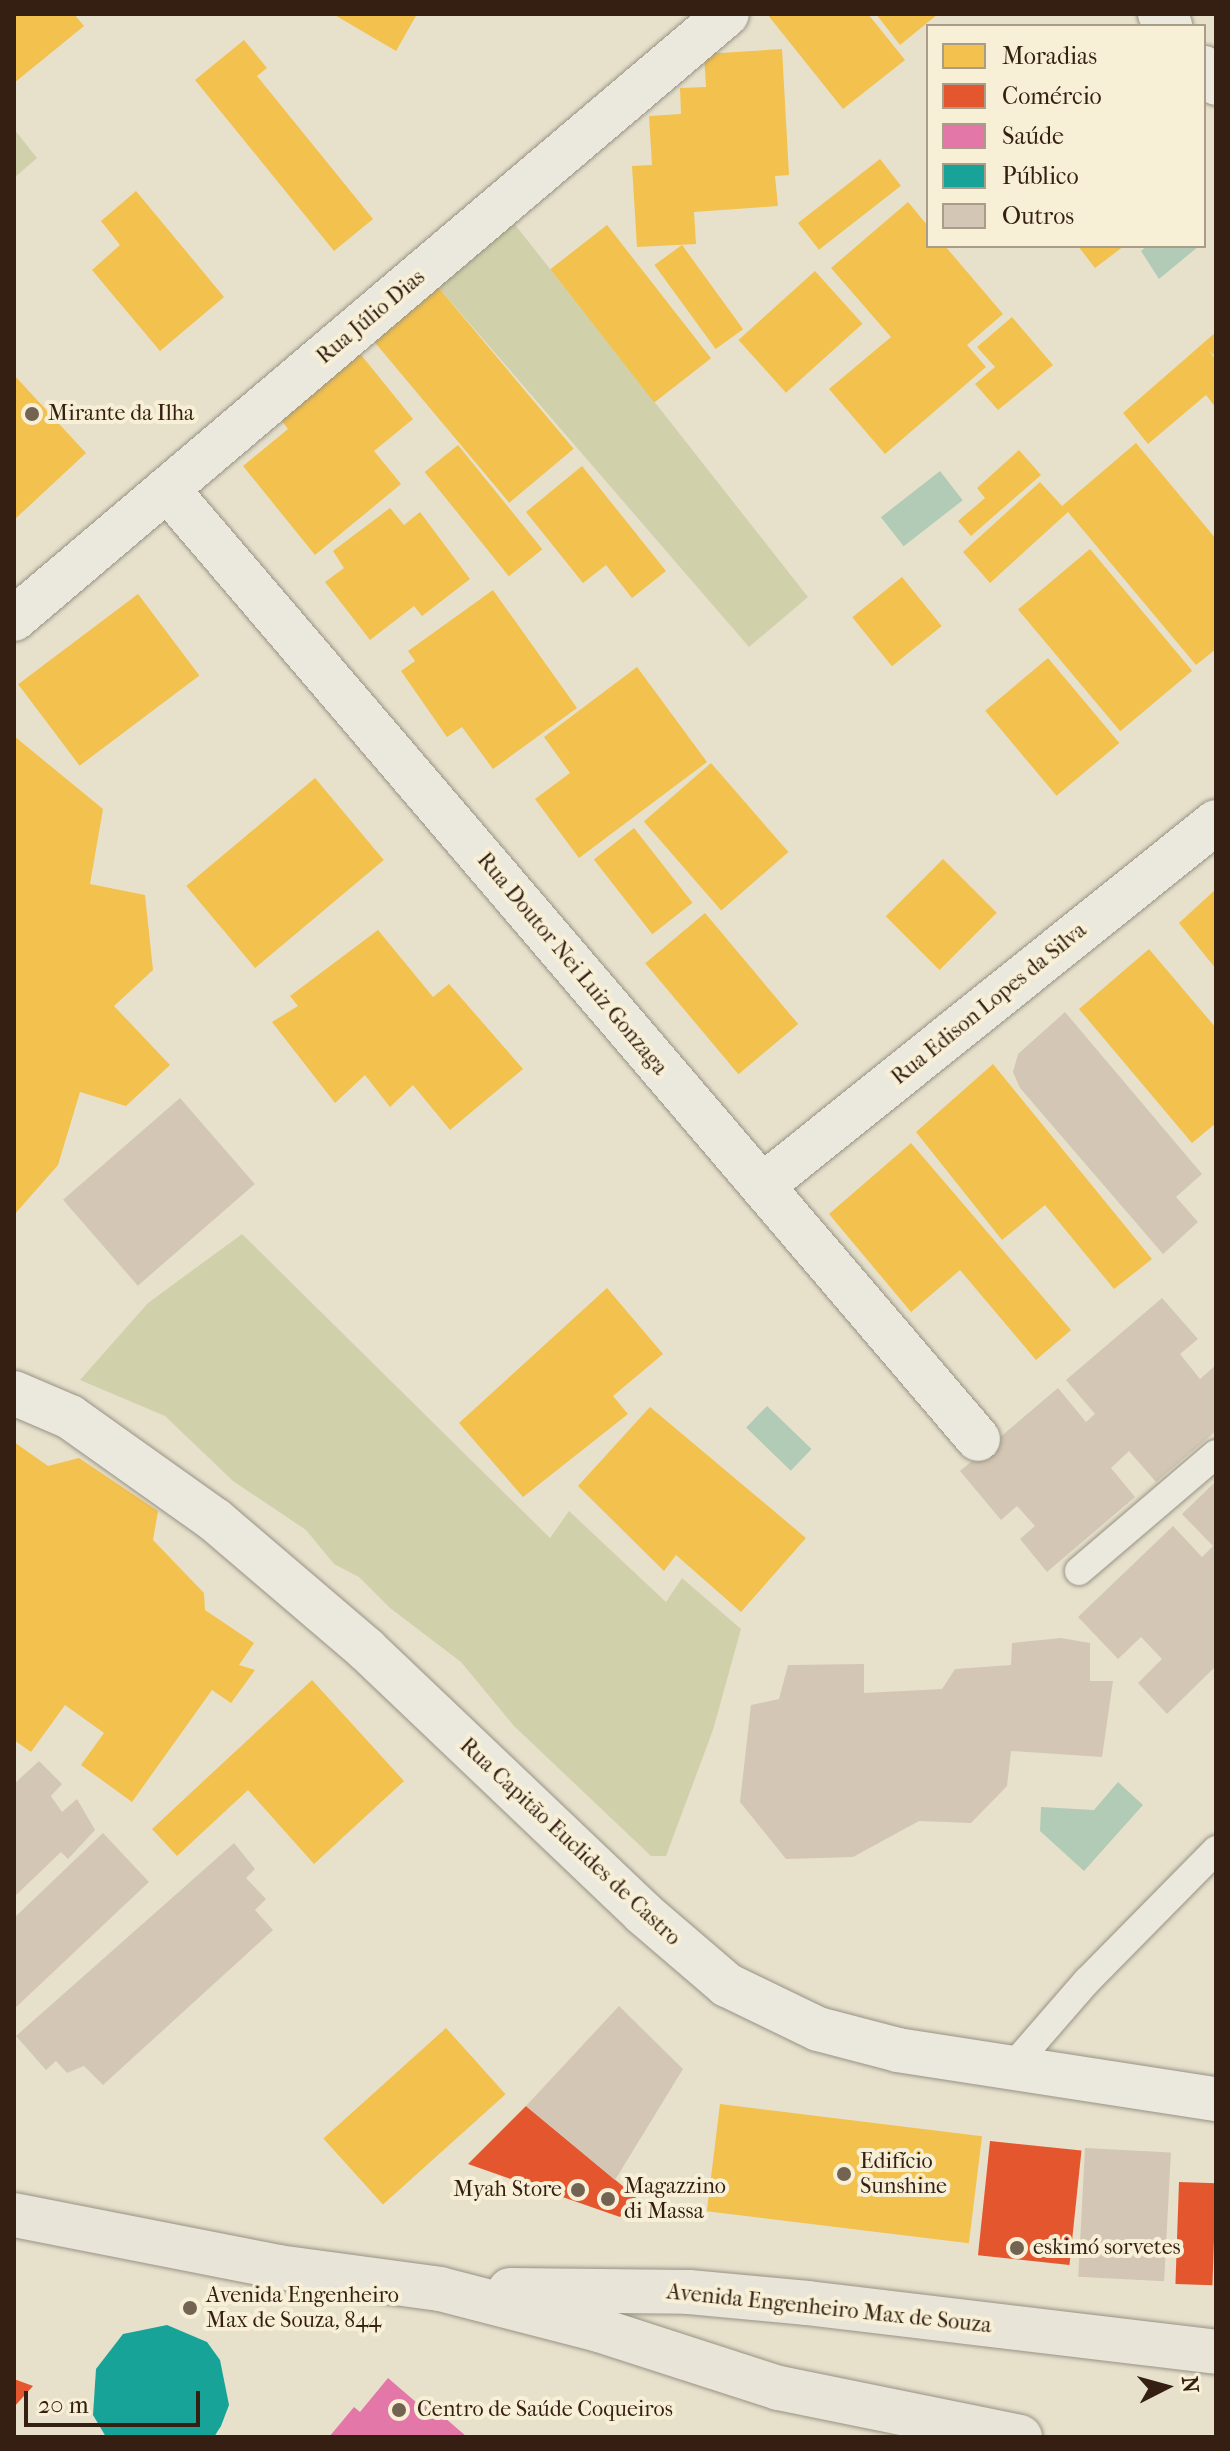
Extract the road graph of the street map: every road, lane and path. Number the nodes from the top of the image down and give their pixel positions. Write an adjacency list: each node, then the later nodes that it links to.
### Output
1 (727, 14): 2 (street, Rua Júlio Dias)
2 (167, 489): 3 (street, Rua Júlio Dias); 5 (street, Rua Doutor Nei Luiz Gonzaga)
3 (14, 619)
4 (1216, 822): 5 (street, Rua Edison Lopes da Silva)
5 (762, 1186): 7 (street, Rua Doutor Nei Luiz Gonzaga)
6 (14, 1393): 11 (street, Rua Capitão Euclides de Castro)
7 (978, 1439)
8 (1216, 1454): 9 (lane)
9 (1079, 1571)
10 (1216, 1850): 11 (lane)
11 (1013, 2066): 12 (street, Rua Capitão Euclides de Castro)
12 (1216, 2099)
13 (14, 2215): 14 (main road, Avenida Engenheiro Max de Souza)
14 (440, 2289): 15 (main road, Avenida Engenheiro Max de Souza); 16 (main road, Avenida Engenheiro Max de Souza)
15 (1216, 2352)
16 (1020, 2437)

